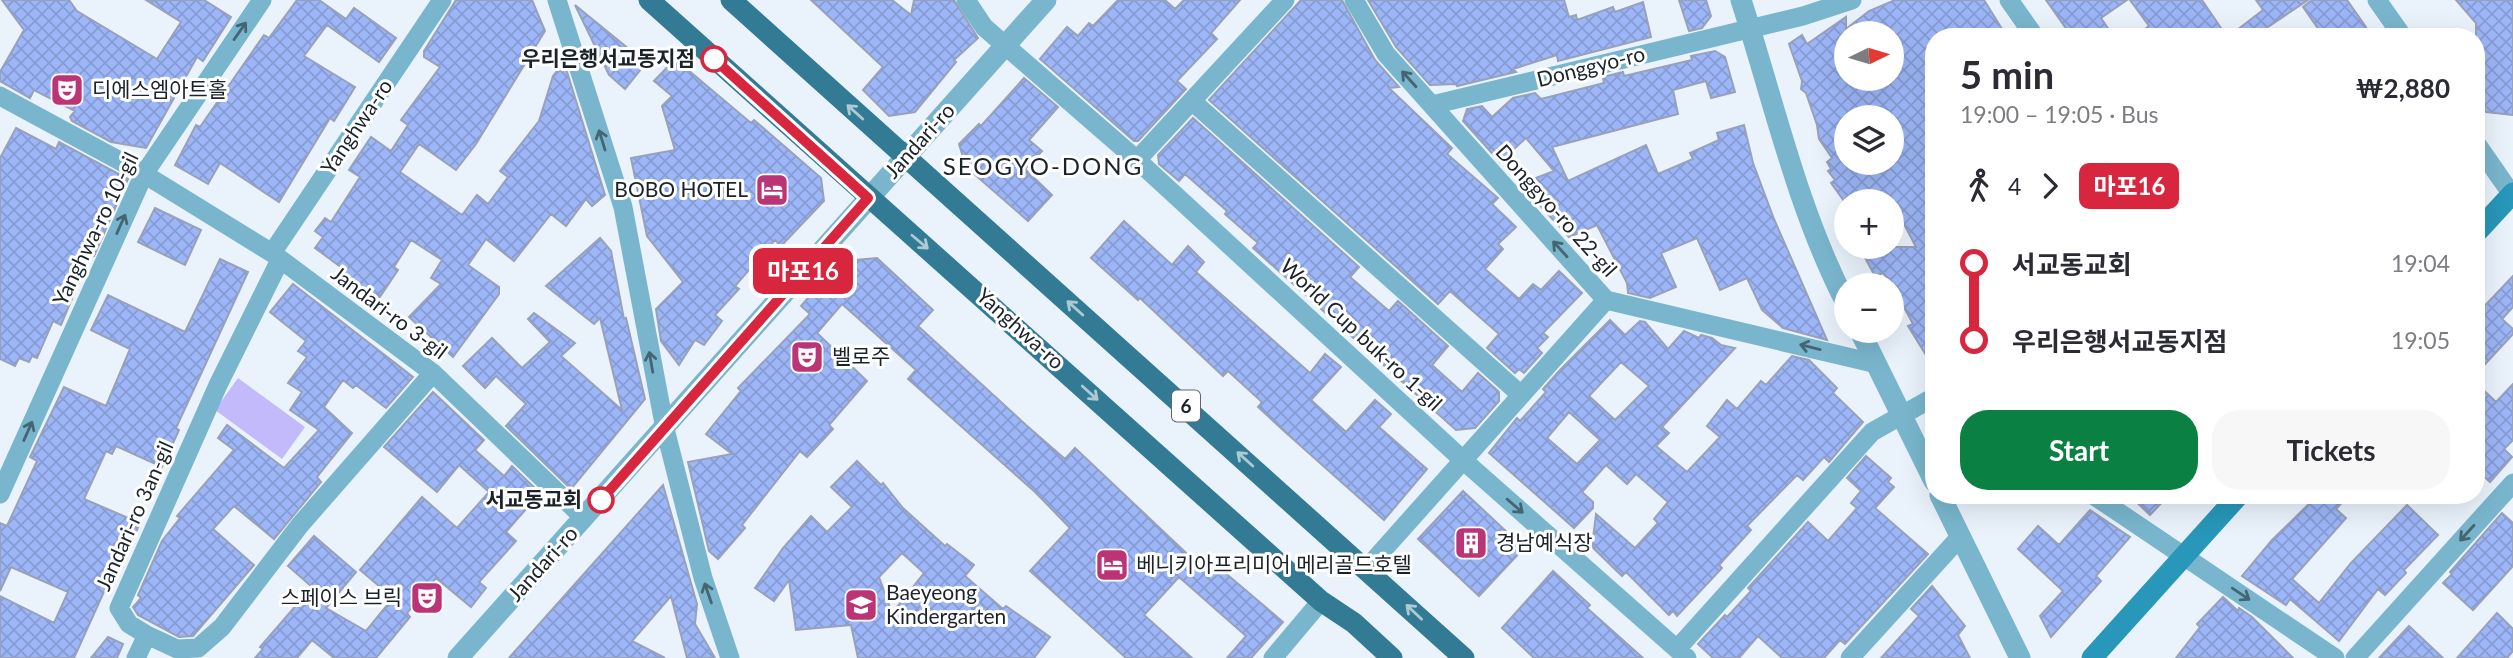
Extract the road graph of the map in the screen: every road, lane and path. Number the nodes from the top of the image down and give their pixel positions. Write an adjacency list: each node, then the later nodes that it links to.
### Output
1 (262, 0): 24 (street, Yanghwa-ro 10-gil, one-way to 1)
2 (442, 0): 28 (street, Yanghwa-ro)
3 (558, 0): 37 (street, one-way to 3)
4 (649, 0): 26 (main road, Yanghwa-ro)
5 (731, 0): 22 (main road, 6, one-way to 5)
6 (966, 0): 17 (street, World Cup buk-ro 1-gil)
7 (1046, 0): 17 (street, Jandari-ro)
8 (1284, 0): 18 (street)
9 (1353, 0): 20 (street, Donggyo-ro 22-gil, one-way to 9)
10 (1741, 0): 16 (street)
11 (1852, 0): 16 (street, Donggyo-ro)
12 (2009, 0): 14 (street)
13 (2378, 0): 15 (street)
14 (2029, 28)
15 (2397, 28)
16 (1751, 29): 20 (street, Donggyo-ro); 29 (street)
17 (1005, 45): 22 (street, Jandari-ro); 23 (street, World Cup buk-ro 1-gil)
18 (1193, 102): 23 (street); 34 (street)
19 (2, 103): 24 (street, Jandari-ro 3-gil)
20 (1432, 105): 30 (street, Donggyo-ro 22-gil, one-way to 20)
21 (2485, 155): 25 (street)
22 (905, 157): 26 (street, Jandari-ro); 48 (main road, 6, one-way to 22)
23 (1137, 160): 38 (street, World Cup buk-ro 1-gil)
24 (144, 173): 28 (street, Jandari-ro 3-gil); 40 (street, Yanghwa-ro 10-gil, one-way to 24)
25 (2513, 194): 27 (main road)
26 (868, 198): 37 (street, Jandari-ro); 49 (main road, Yanghwa-ro, one-way to 49)
27 (2485, 224)
28 (276, 257): 33 (street, Jandari-ro 3-gil); 50 (street, Jandari-ro 3an-gil)
29 (1834, 280)
30 (1606, 300): 32 (street, Donggyo-ro 22-gil, one-way to 30); 34 (street)
31 (1866, 343): 32 (street)
32 (1877, 364): 36 (street)
33 (433, 373): 45 (street, Jandari-ro 3-gil); 50 (street, Jandari-ro 3an-gil)
34 (1521, 395): 38 (street)
35 (1925, 402): 36 (street)
36 (1902, 415): 39 (street); 51 (street)
37 (666, 429): 45 (street, Jandari-ro); 54 (street, one-way to 37)
38 (1464, 461): 48 (street); 51 (street, World Cup buk-ro 1-gil, one-way to 51)
39 (1925, 462)
40 (0, 494)
41 (2510, 494): 62 (street, one-way to 62)
42 (1944, 504): 46 (street)
43 (2106, 504): 47 (street)
44 (2231, 504): 47 (main road)
45 (584, 518): 53 (street, Jandari-ro)
46 (1961, 537): 58 (street); 59 (street)
47 (2184, 556): 60 (main road); 61 (street, one-way to 61)
48 (1367, 568): 57 (main road, 6, one-way to 48)
49 (1321, 601): 55 (street); 56 (main road, Yanghwa-ro)
50 (147, 635): 52 (street)
51 (1682, 654)
52 (136, 658)
53 (458, 658)
54 (730, 658)
55 (1273, 658)
56 (1392, 658)
57 (1464, 658)
58 (1850, 658)
59 (2020, 658)
60 (2092, 658)
61 (2335, 658)
62 (2355, 658)

